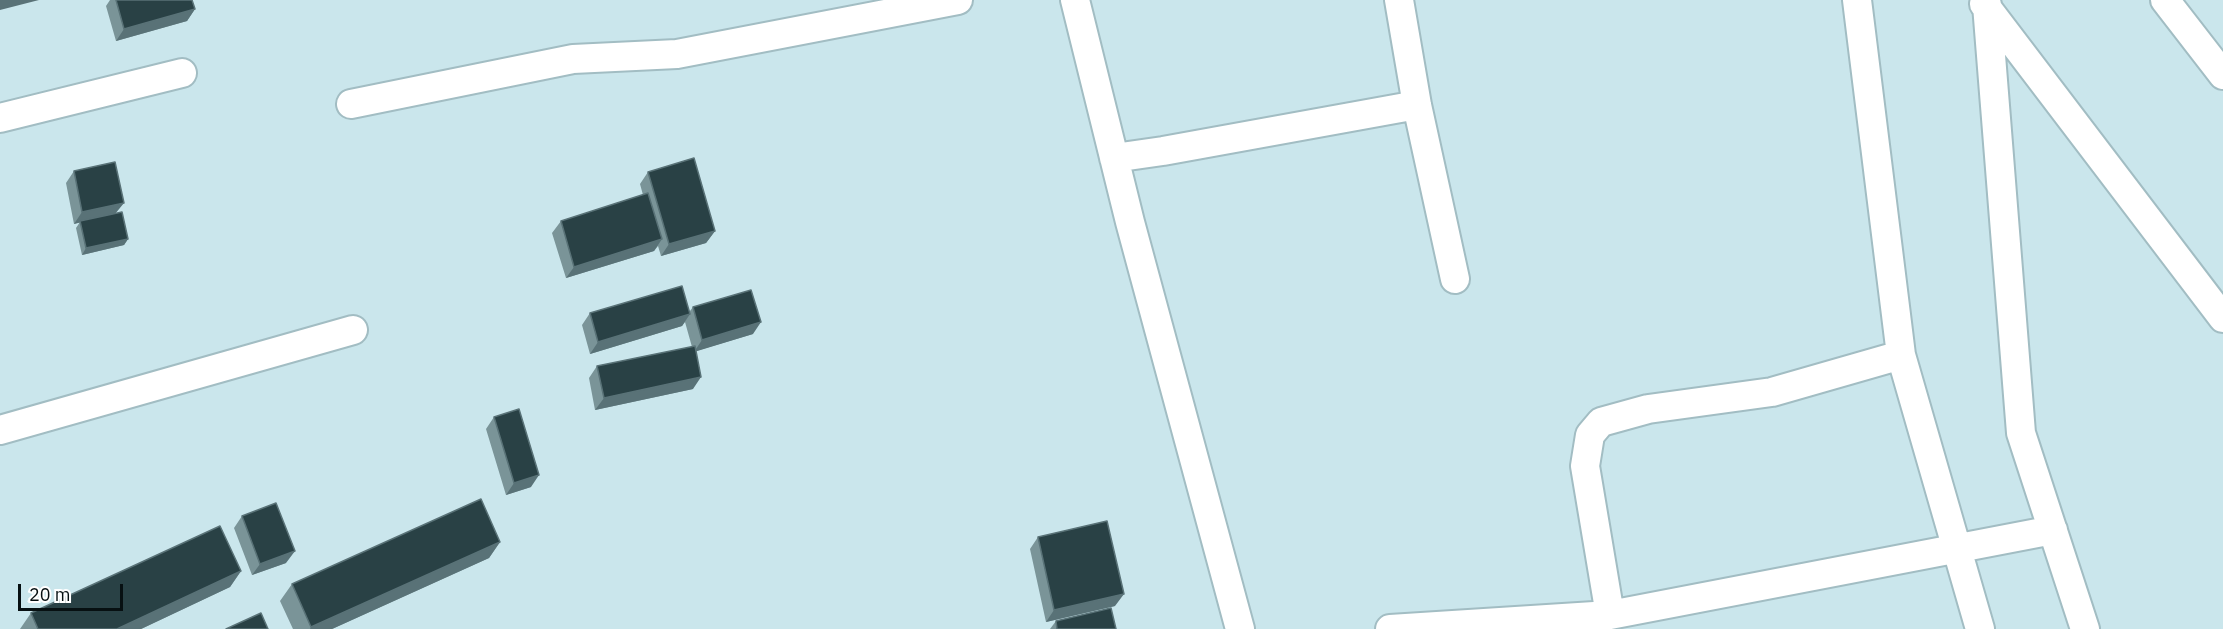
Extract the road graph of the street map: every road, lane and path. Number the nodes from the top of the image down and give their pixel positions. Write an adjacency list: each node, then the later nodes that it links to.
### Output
1 (958, 0): 9 (street)
2 (1075, 0): 12 (street)
3 (1399, 0): 10 (street)
4 (1857, 0): 16 (street)
5 (2165, 0): 8 (street)
6 (1982, 3): 14 (street); 18 (street)
7 (182, 73): 11 (street)
8 (2223, 75)
9 (351, 104)
10 (1417, 105): 12 (street); 13 (street)
11 (0, 118)
12 (1114, 158): 21 (street)
13 (1455, 279)
14 (2223, 318)
15 (353, 330): 17 (street)
16 (1901, 356): 19 (street); 20 (street)
17 (0, 430)
18 (2053, 530): 19 (street); 24 (street)
19 (1957, 548): 20 (street); 23 (street)
20 (1610, 615): 22 (street)
21 (1240, 629)
22 (1390, 629)
23 (1980, 629)
24 (2085, 629)

